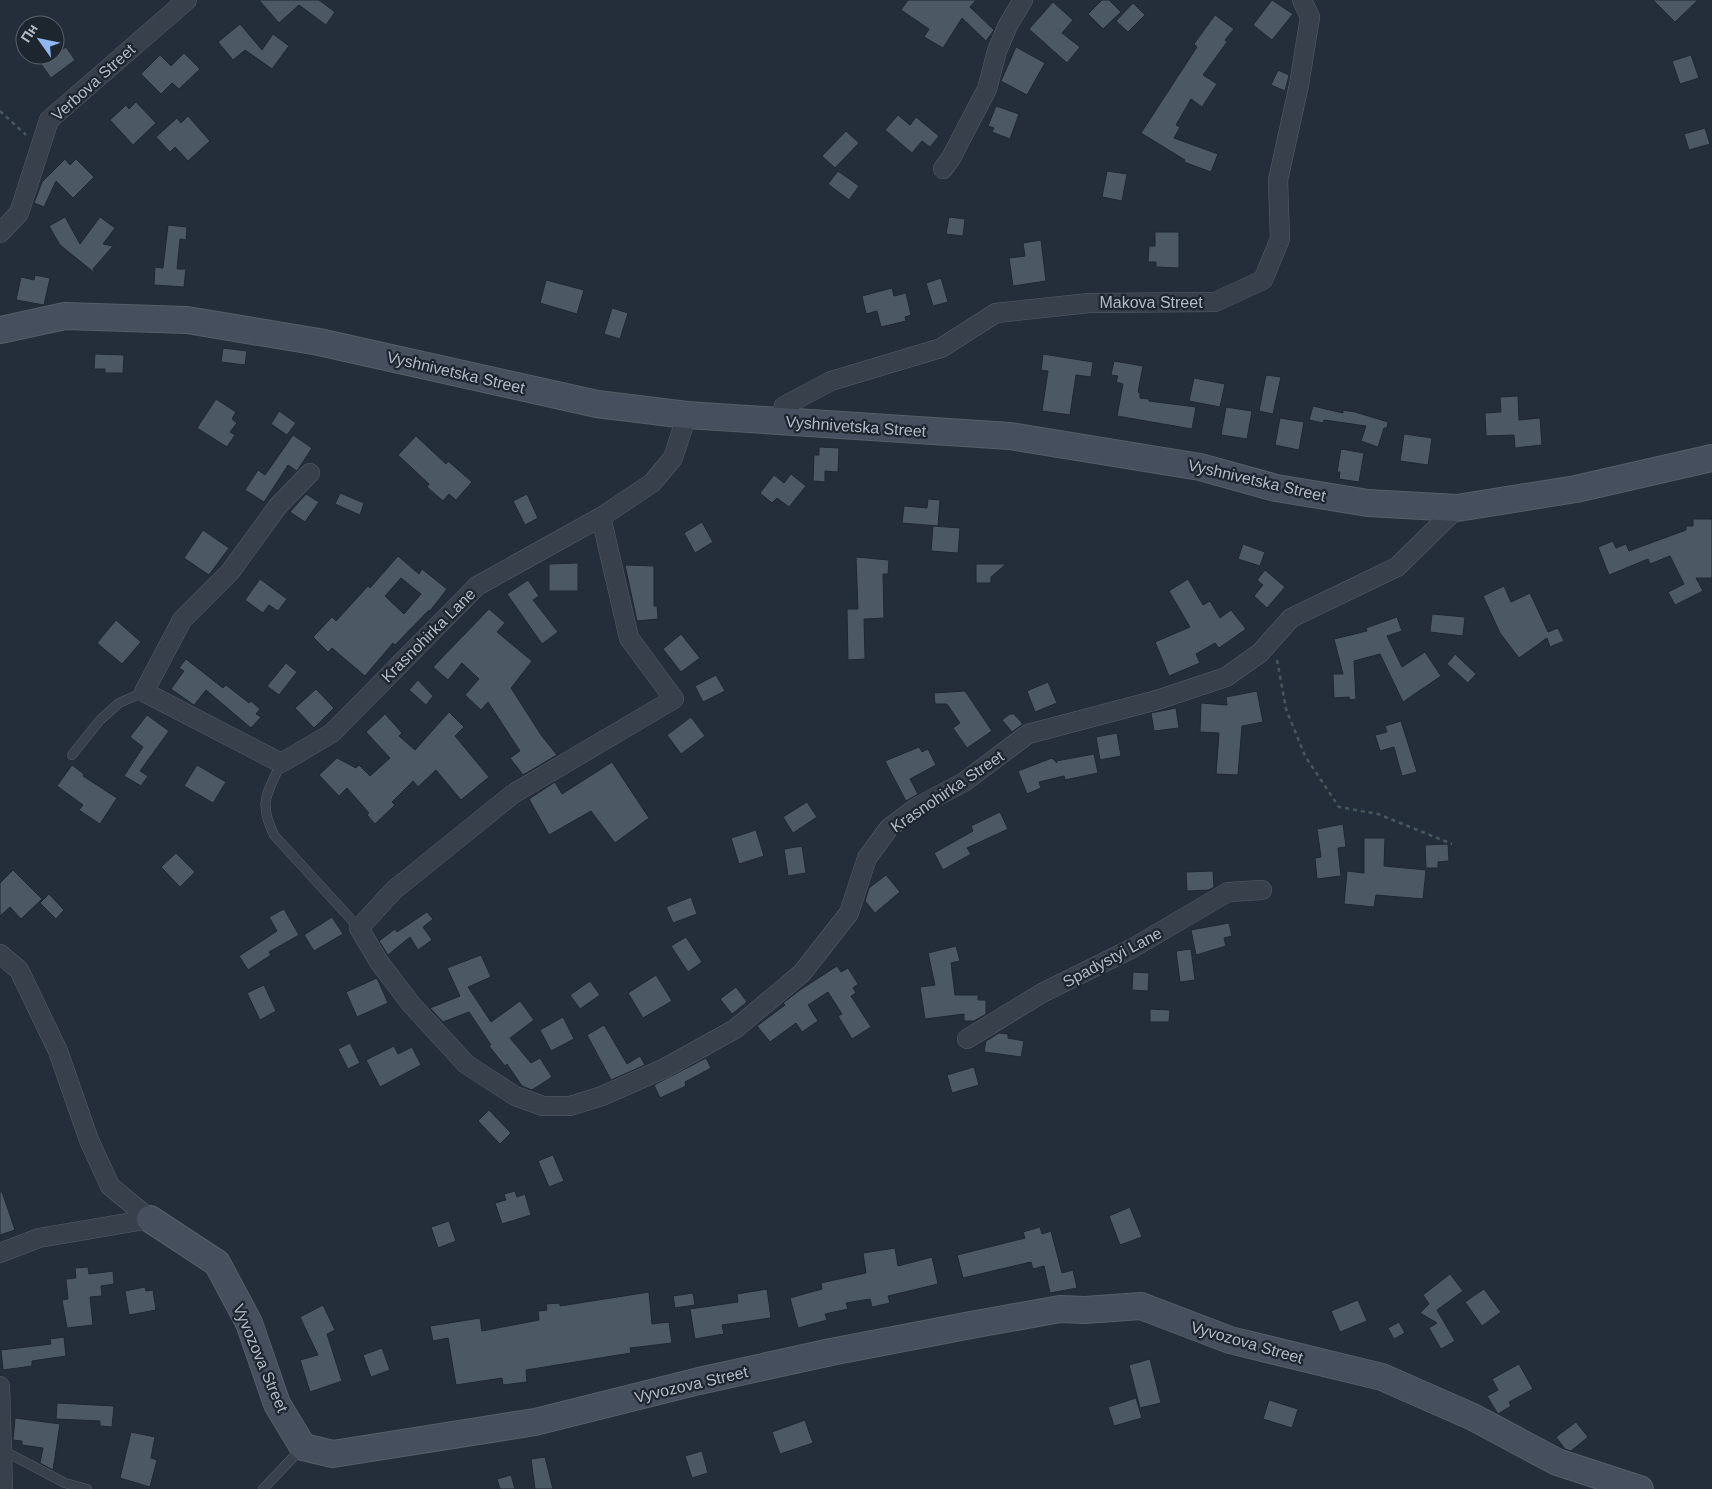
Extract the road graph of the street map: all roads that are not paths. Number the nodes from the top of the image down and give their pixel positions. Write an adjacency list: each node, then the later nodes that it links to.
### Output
1 (186, 0): 5 (street, Verbova Street)
2 (1023, 0): 4 (street)
3 (1302, 0): 8 (street, Makova Street)
4 (943, 169)
5 (0, 233)
6 (0, 330): 7 (main road, Vyshnivetska Street)
7 (687, 415): 8 (main road, Vyshnivetska Street); 12 (street, Krasnohirka Lane)
8 (779, 422): 11 (main road, Vyshnivetska Street)
9 (1712, 458): 11 (main road, Vyshnivetska Street)
10 (310, 473): 13 (street)
11 (1457, 508): 17 (street, Krasnohirka Street)
12 (601, 517): 15 (street, Krasnohirka Lane); 17 (street)
13 (144, 692): 14 (lane); 15 (street)
14 (72, 755)
15 (281, 763): 17 (lane)
16 (1262, 890): 19 (street, Spadystyi Lane)
17 (359, 928)
18 (0, 954): 20 (street, Vyvozova Street)
19 (967, 1039)
20 (150, 1219): 21 (street); 23 (main road, Vyvozova Street)
21 (0, 1252)
22 (0, 1386): 24 (street)
23 (303, 1448): 27 (lane); 28 (main road, Vyvozova Street)
24 (2, 1450): 25 (street); 26 (lane)
25 (3, 1489)
26 (87, 1489)
27 (263, 1489)
28 (1640, 1489)

